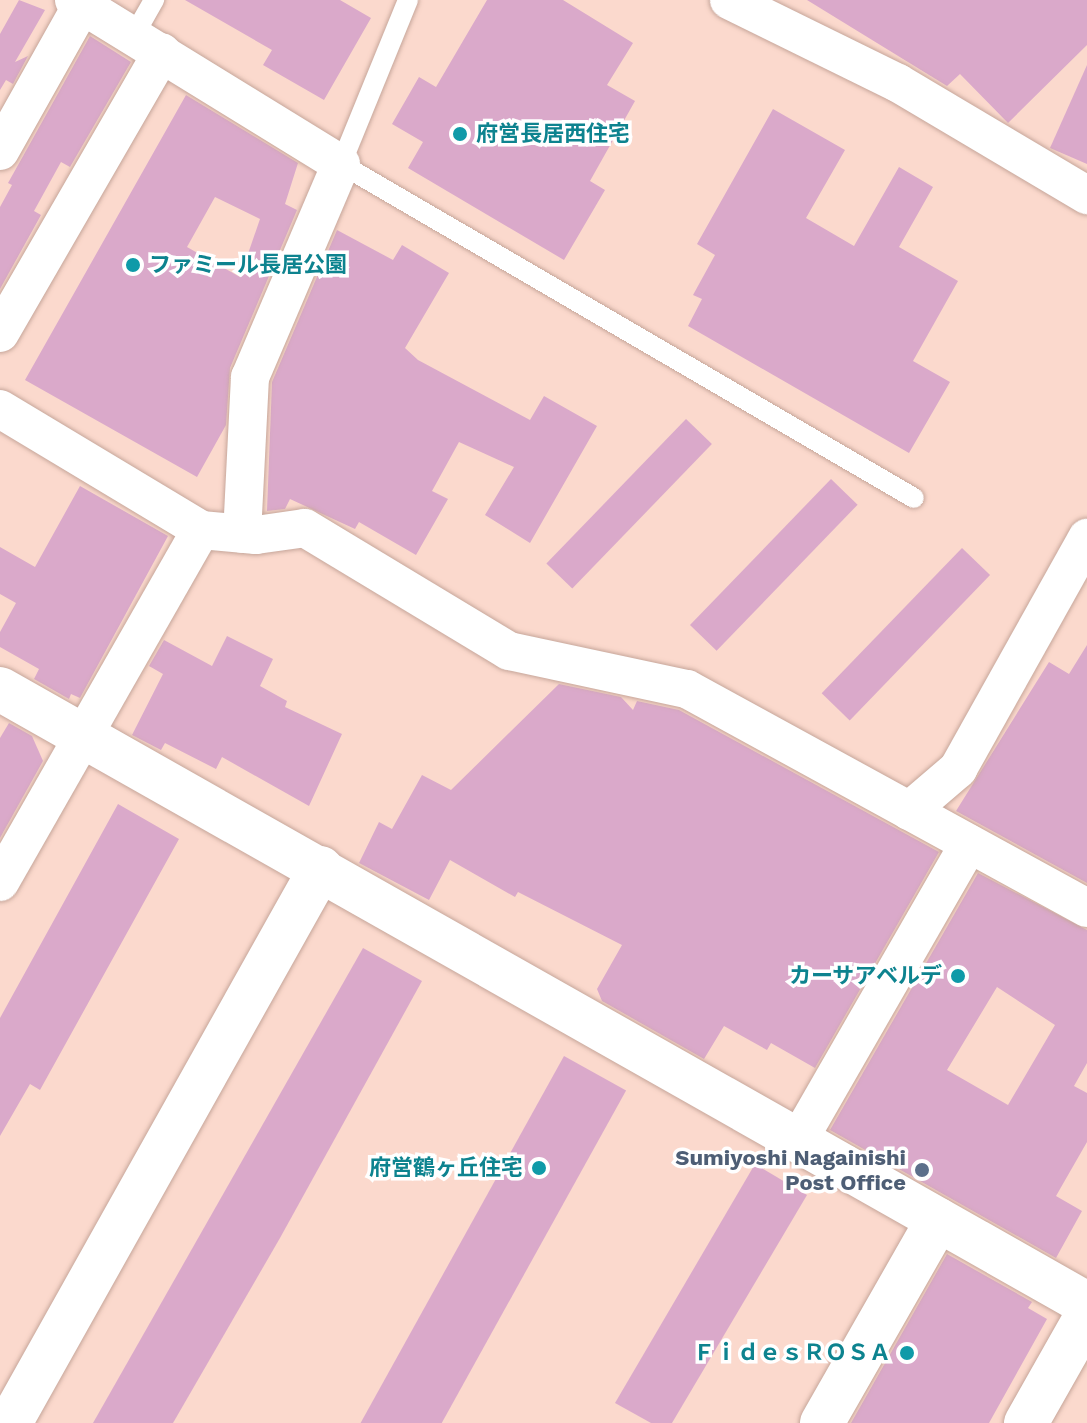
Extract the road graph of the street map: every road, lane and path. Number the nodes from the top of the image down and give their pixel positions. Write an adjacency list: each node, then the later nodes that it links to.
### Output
1 (154, 0): 5 (lane)
2 (408, 0): 7 (lane)
3 (729, 0): 8 (street)
4 (78, 2): 5 (street); 6 (street)
5 (147, 44): 7 (street); 9 (street)
6 (0, 151)
7 (341, 164): 11 (lane); 13 (street)
8 (1087, 195)
9 (0, 333)
10 (0, 409): 12 (street)
11 (914, 498)
12 (201, 530): 13 (street); 16 (street)
13 (242, 534): 17 (street)
14 (1087, 538): 17 (street)
15 (0, 689): 16 (street)
16 (83, 736): 19 (street); 20 (street)
17 (909, 811): 18 (street)
18 (969, 844): 21 (street); 22 (street)
19 (321, 868): 22 (street); 26 (street)
20 (0, 882)
21 (1087, 908)
22 (798, 1141): 23 (street)
23 (938, 1220): 24 (street); 27 (street)
24 (1087, 1304)
25 (1087, 1315): 28 (street)
26 (10, 1423)
27 (822, 1423)
28 (1026, 1423)

